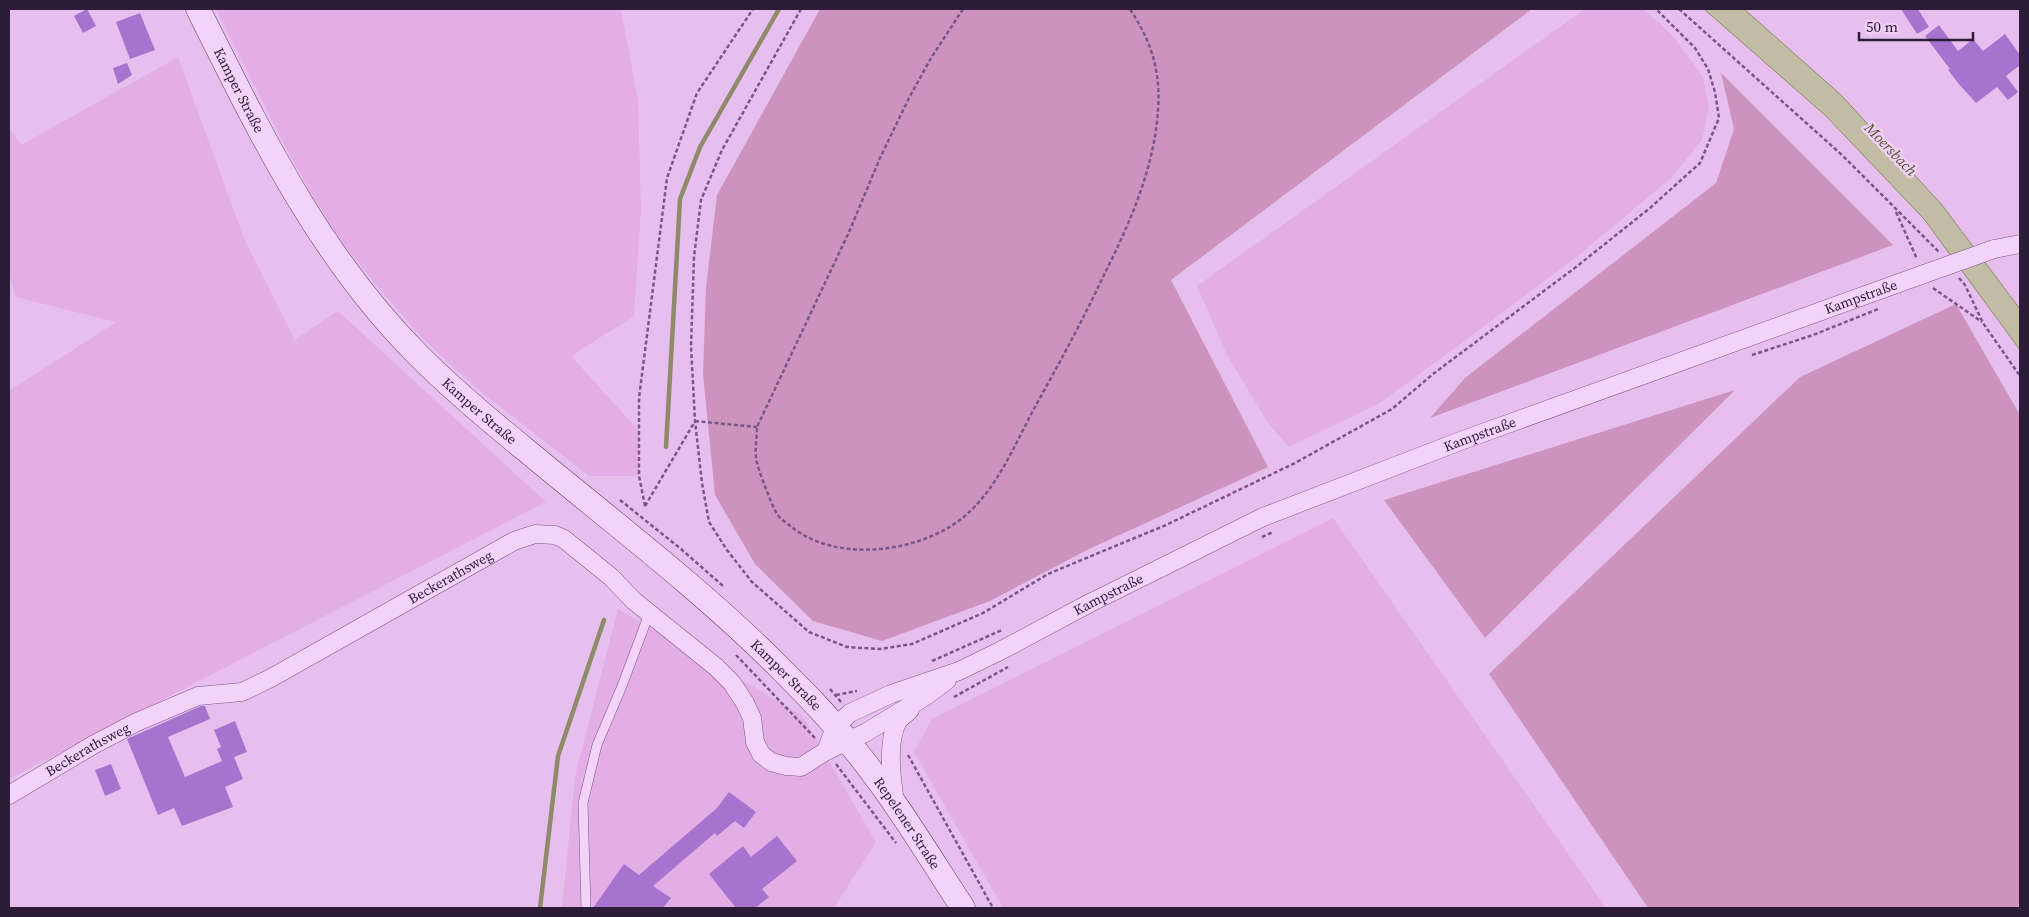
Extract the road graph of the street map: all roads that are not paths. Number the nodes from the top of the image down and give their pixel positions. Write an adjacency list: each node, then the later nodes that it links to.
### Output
1 (198, 9): 6 (main road, Kamper Straße)
2 (2020, 244): 4 (street, Kampstraße, bridge)
3 (649, 614): 6 (street, Beckerathsweg); 7 (street, Beckerathsweg); 9 (lane)
4 (960, 670): 5 (street, Kampstraße); 6 (street, Kampstraße)
5 (926, 696): 6 (street, Kampstraße); 8 (street, Kampstraße)
6 (842, 735): 8 (main road, Repelener Straße)
7 (9, 795)
8 (895, 804): 10 (main road, Repelener Straße)
9 (586, 908)
10 (962, 908)

